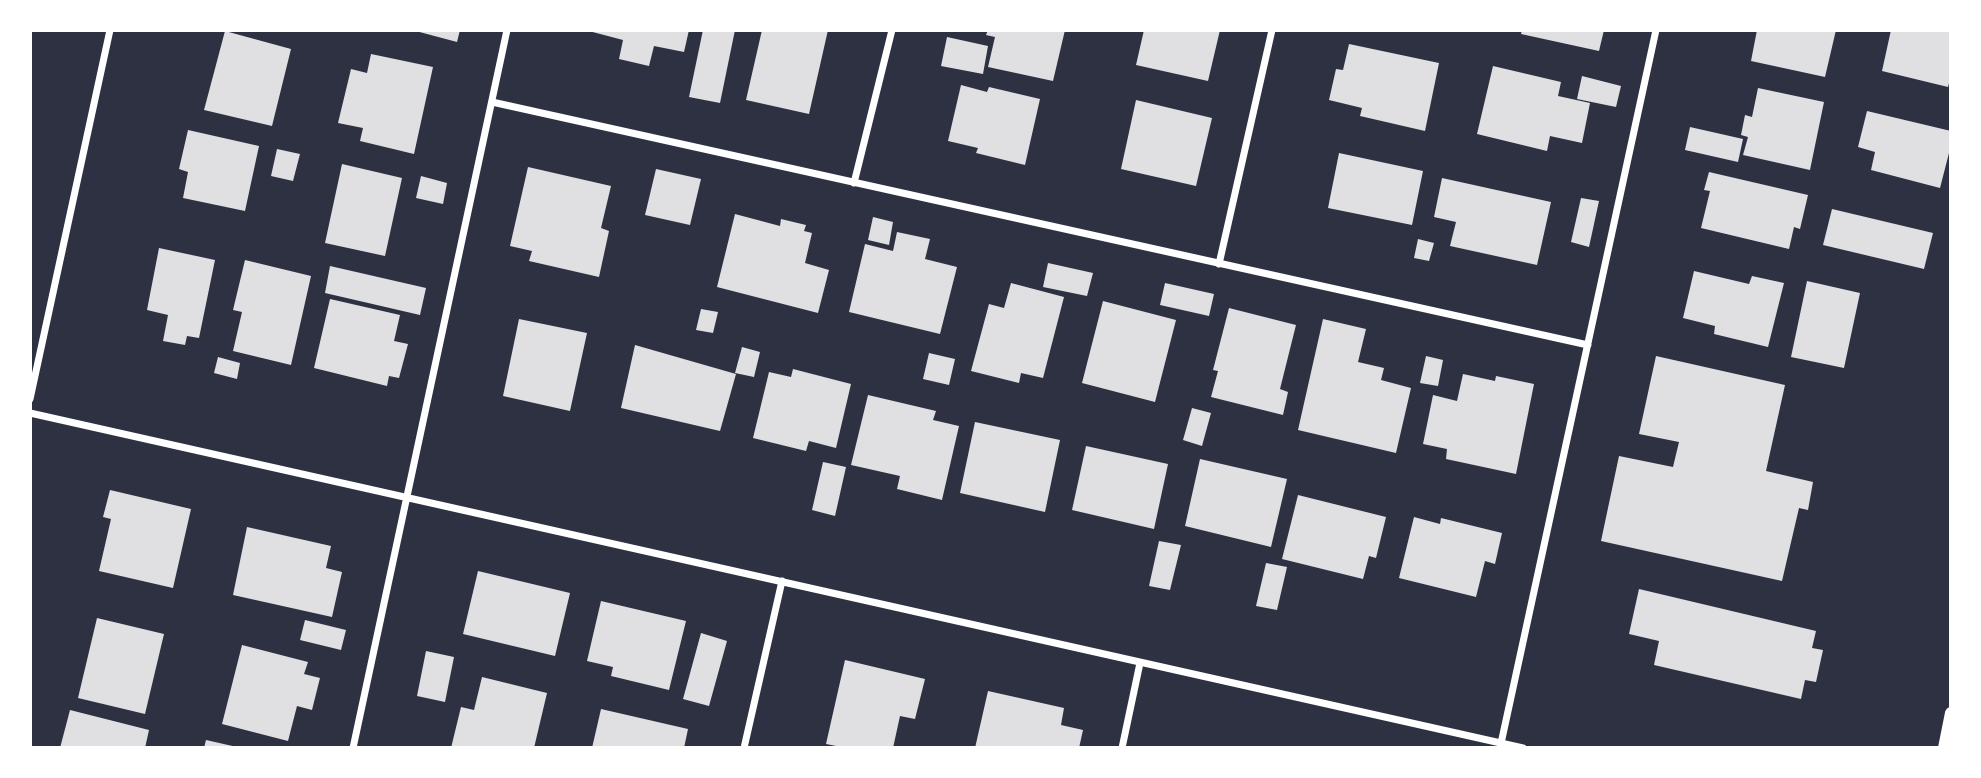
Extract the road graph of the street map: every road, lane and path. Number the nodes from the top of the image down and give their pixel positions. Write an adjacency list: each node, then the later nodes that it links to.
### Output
1 (110, 30): 10 (street)
2 (507, 30): 6 (street)
3 (892, 30): 7 (street)
4 (1272, 30): 8 (street)
5 (1656, 30): 9 (street)
6 (492, 102): 7 (street); 12 (street)
7 (854, 183): 8 (street)
8 (1219, 264): 9 (street)
9 (1588, 345): 16 (street)
10 (30, 399)
11 (30, 413): 12 (street)
12 (407, 498): 13 (street); 17 (street)
13 (782, 582): 14 (street); 18 (street)
14 (1140, 663): 16 (street); 19 (street)
15 (1951, 713): 21 (street)
16 (1500, 746): 20 (street)
17 (353, 748)
18 (744, 748)
19 (1122, 748)
20 (1523, 748)
21 (1944, 748)

